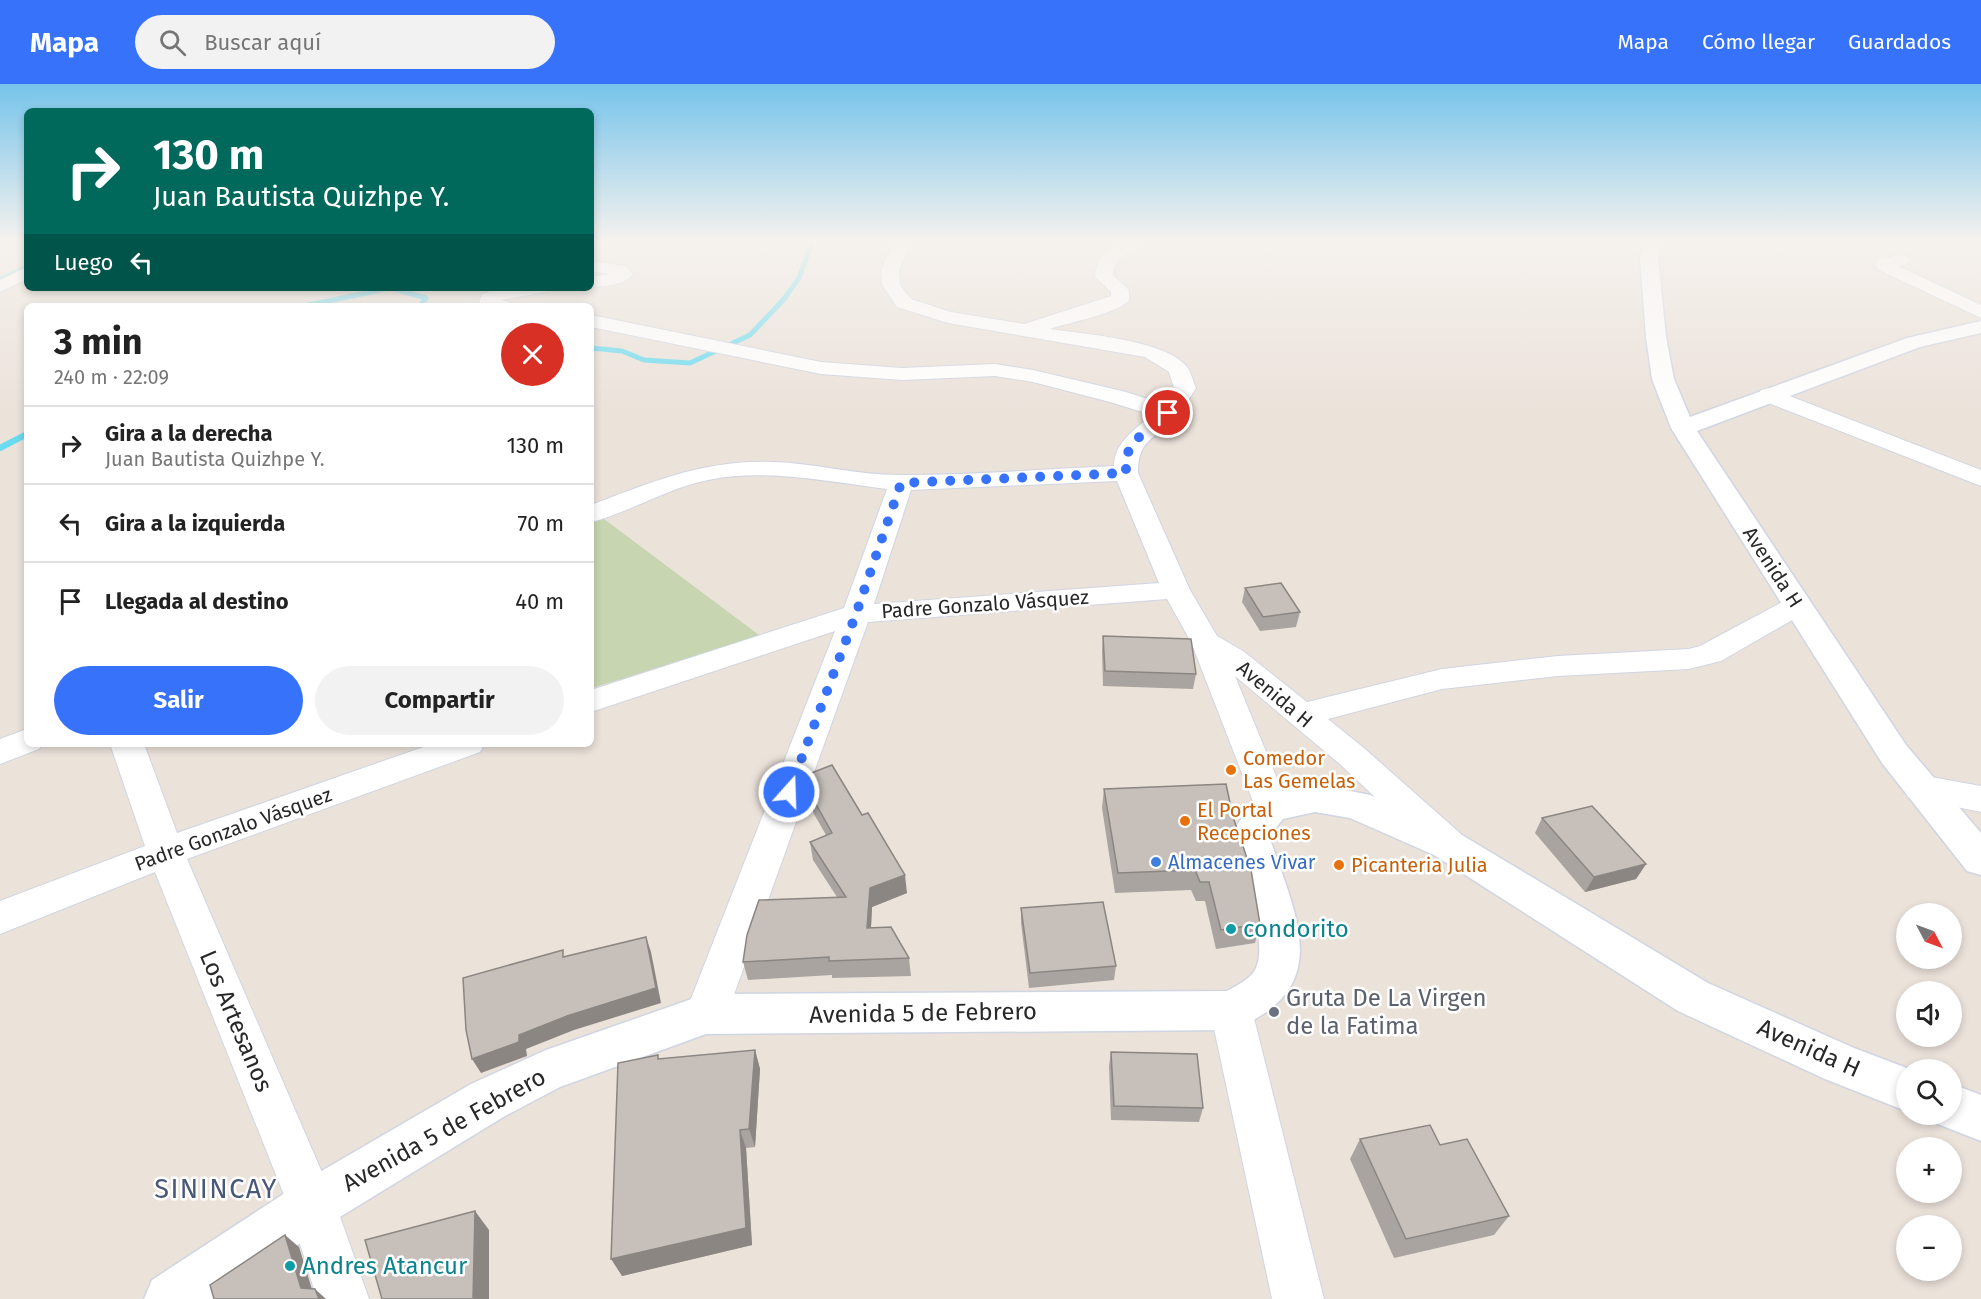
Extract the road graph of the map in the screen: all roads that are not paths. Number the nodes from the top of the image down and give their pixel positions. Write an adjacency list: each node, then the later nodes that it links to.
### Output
1 (900, 298): 8 (street)
2 (1120, 298): 8 (street)
3 (1653, 298): 11 (street, Avenida H)
4 (1951, 298): 5 (street)
5 (1981, 312)
6 (594, 322): 10 (street)
7 (1981, 327): 9 (street)
8 (1025, 330): 10 (street)
9 (1770, 395): 11 (street); 13 (street)
10 (1168, 413): 12 (street)
11 (1683, 428): 17 (street, Avenida H)
12 (1126, 473): 14 (street); 16 (street)
13 (1981, 479)
14 (901, 483): 15 (street); 18 (street)
15 (594, 513)
16 (1176, 590): 18 (street, Padre Gonzalo Vásquez); 19 (street)
17 (1798, 604): 21 (street); 26 (street, Avenida H)
18 (856, 614): 20 (street, Padre Gonzalo Vásquez); 34 (street)
19 (1206, 642): 21 (street, Avenida H); 28 (street)
20 (594, 700)
21 (1299, 715): 29 (street, Avenida H)
22 (24, 742): 25 (street)
23 (128, 747): 30 (street, Los Artesanos)
24 (460, 747): 30 (street, Padre Gonzalo Vásquez)
25 (0, 752)
26 (1920, 788): 27 (street); 31 (street, Avenida H)
27 (1981, 799)
28 (1271, 808): 29 (street); 33 (street, Avenida 5 de Febrero)
29 (1448, 845): 35 (street, Avenida H)
30 (166, 854): 32 (street, Padre Gonzalo Vásquez); 38 (street, Los Artesanos)
31 (1981, 860)
32 (0, 918)
33 (1231, 1010): 34 (street, Avenida 5 de Febrero); 41 (street)
34 (706, 1014): 38 (street, Avenida 5 de Febrero)
35 (1896, 1085)
36 (1962, 1111): 37 (street)
37 (1981, 1118)
38 (312, 1205): 39 (street, Avenida 5 de Febrero); 40 (street, Los Artesanos)
39 (171, 1299)
40 (343, 1299)
41 (1298, 1299)

